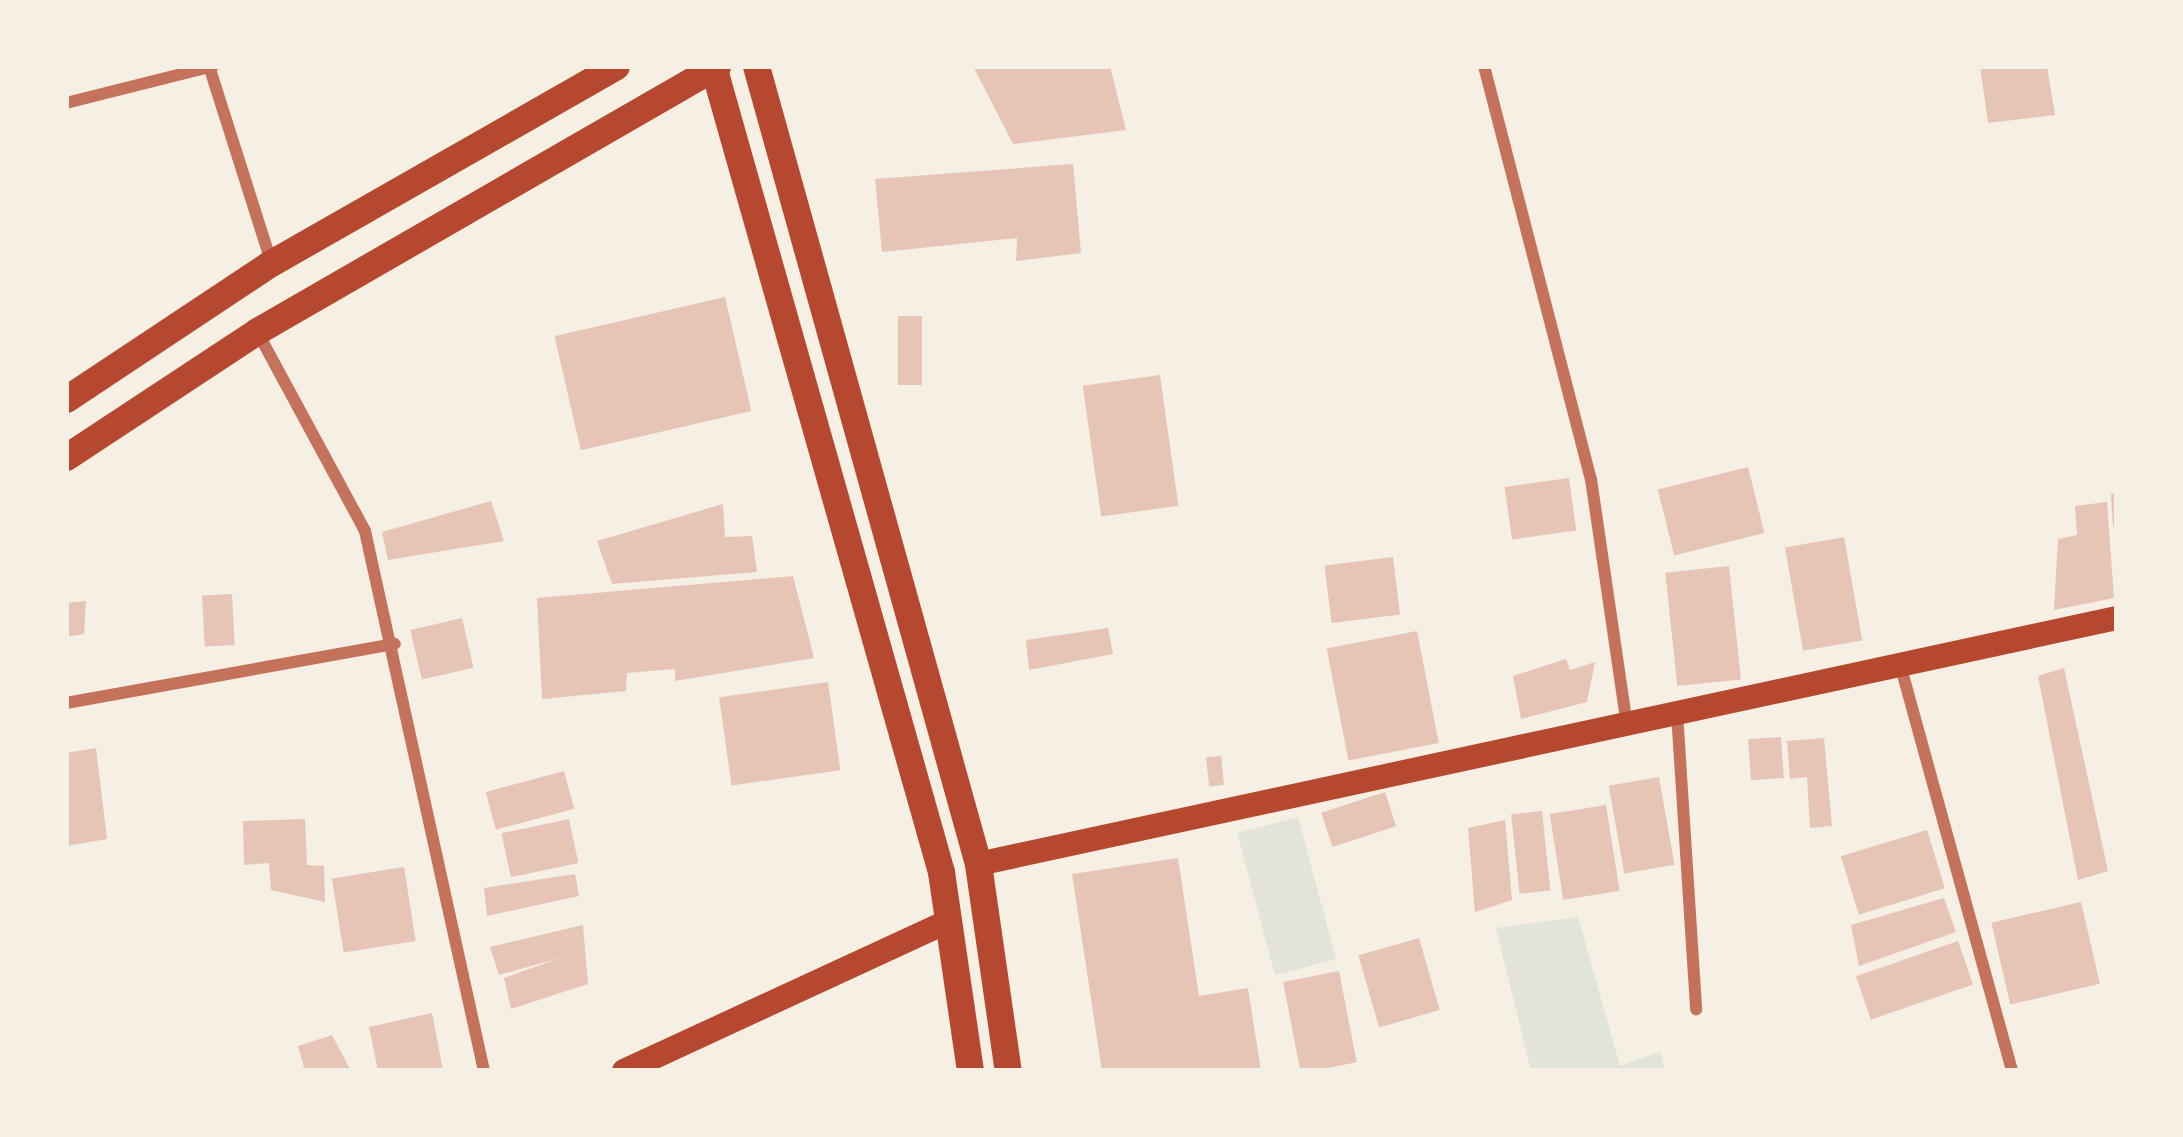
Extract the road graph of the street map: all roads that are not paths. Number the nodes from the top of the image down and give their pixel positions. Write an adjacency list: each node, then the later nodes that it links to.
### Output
1 (211, 66): 6 (street); 7 (street)
2 (616, 66): 7 (main road)
3 (757, 66): 17 (main road)
4 (1484, 66): 16 (street)
5 (715, 67): 8 (main road); 18 (main road)
6 (66, 103)
7 (271, 263): 9 (main road)
8 (257, 331): 10 (main road); 12 (street)
9 (66, 399)
10 (66, 457)
11 (2117, 618): 13 (main road)
12 (395, 644): 14 (street); 20 (street)
13 (1900, 663): 15 (main road); 24 (street)
14 (66, 703)
15 (1677, 712): 16 (main road); 19 (street)
16 (1628, 725): 17 (main road)
17 (978, 864): 23 (main road)
18 (949, 921): 21 (main road); 22 (main road)
19 (1696, 1009)
20 (484, 1071)
21 (624, 1071)
22 (970, 1071)
23 (1008, 1071)
24 (2012, 1071)

